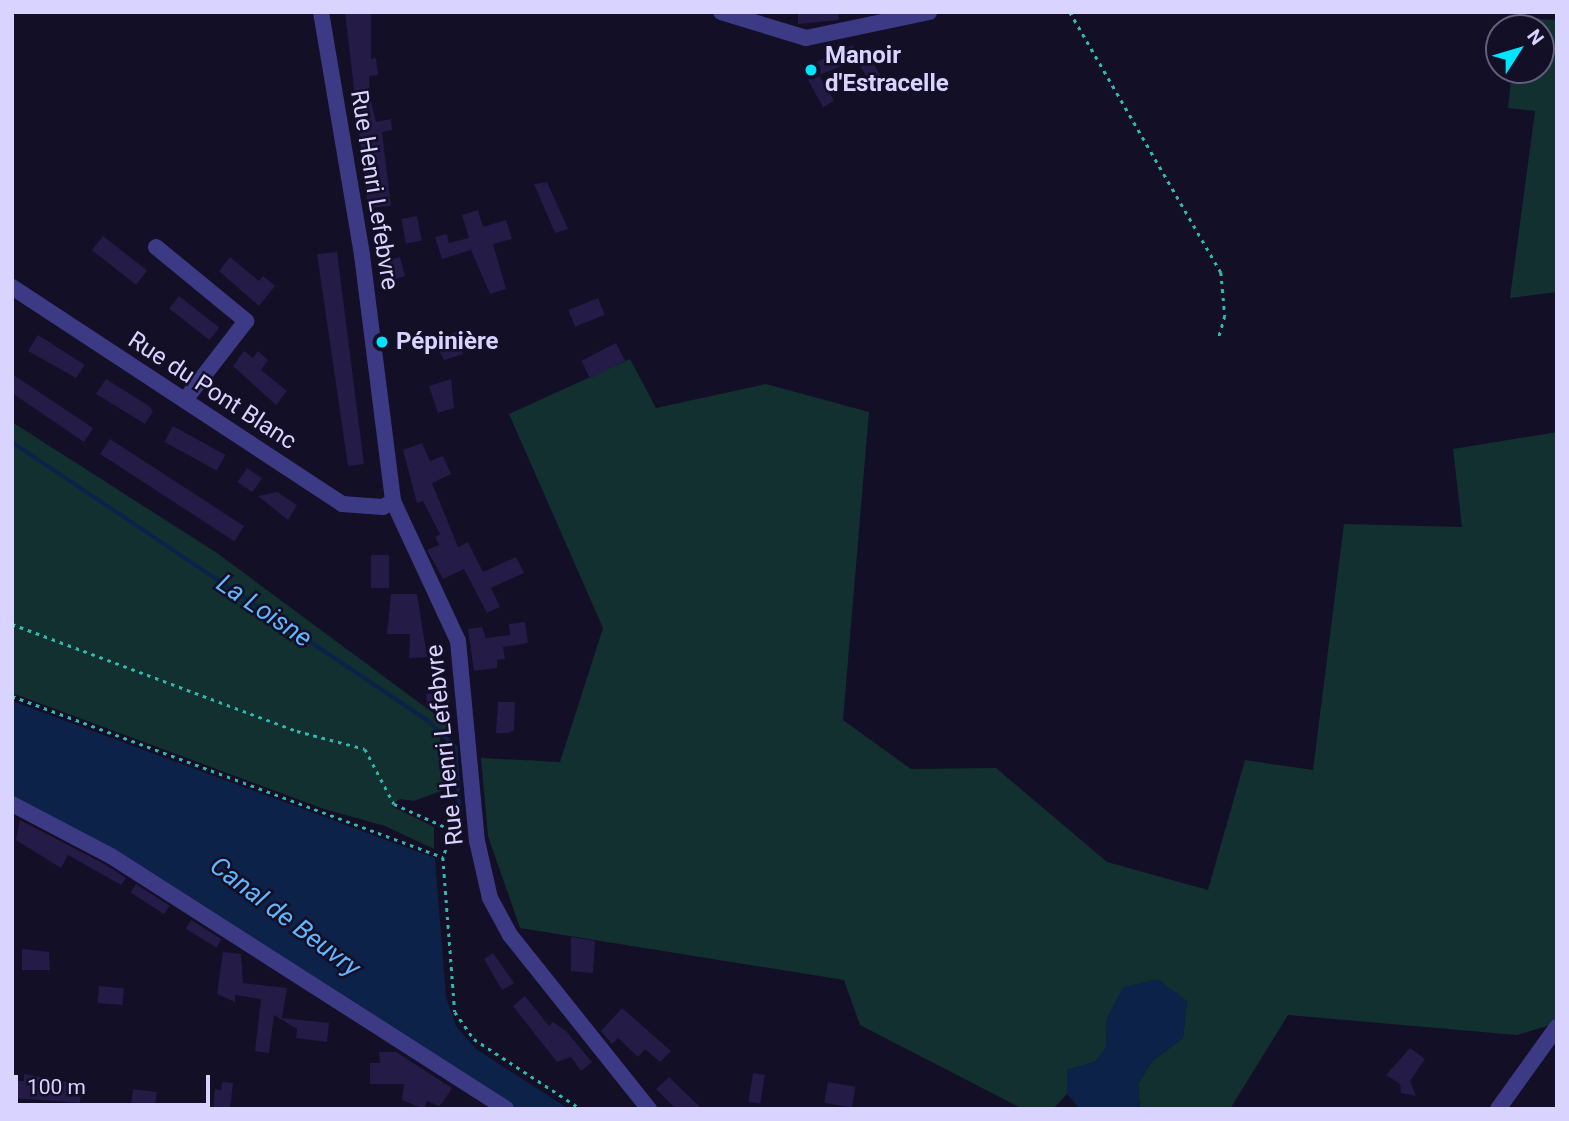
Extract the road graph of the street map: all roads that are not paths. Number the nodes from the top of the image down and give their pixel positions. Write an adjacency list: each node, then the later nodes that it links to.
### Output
1 (321, 12): 7 (street, Rue Henri Lefebvre)
2 (721, 12): 3 (street)
3 (929, 12)
4 (156, 247): 6 (street)
5 (12, 287): 6 (street, Rue du Pont Blanc)
6 (185, 400): 7 (street, Rue du Pont Blanc)
7 (393, 501): 10 (street, Rue Henri Lefebvre)
8 (12, 804): 11 (street)
9 (1557, 1027): 12 (street)
10 (644, 1107)
11 (506, 1109)
12 (1498, 1109)

